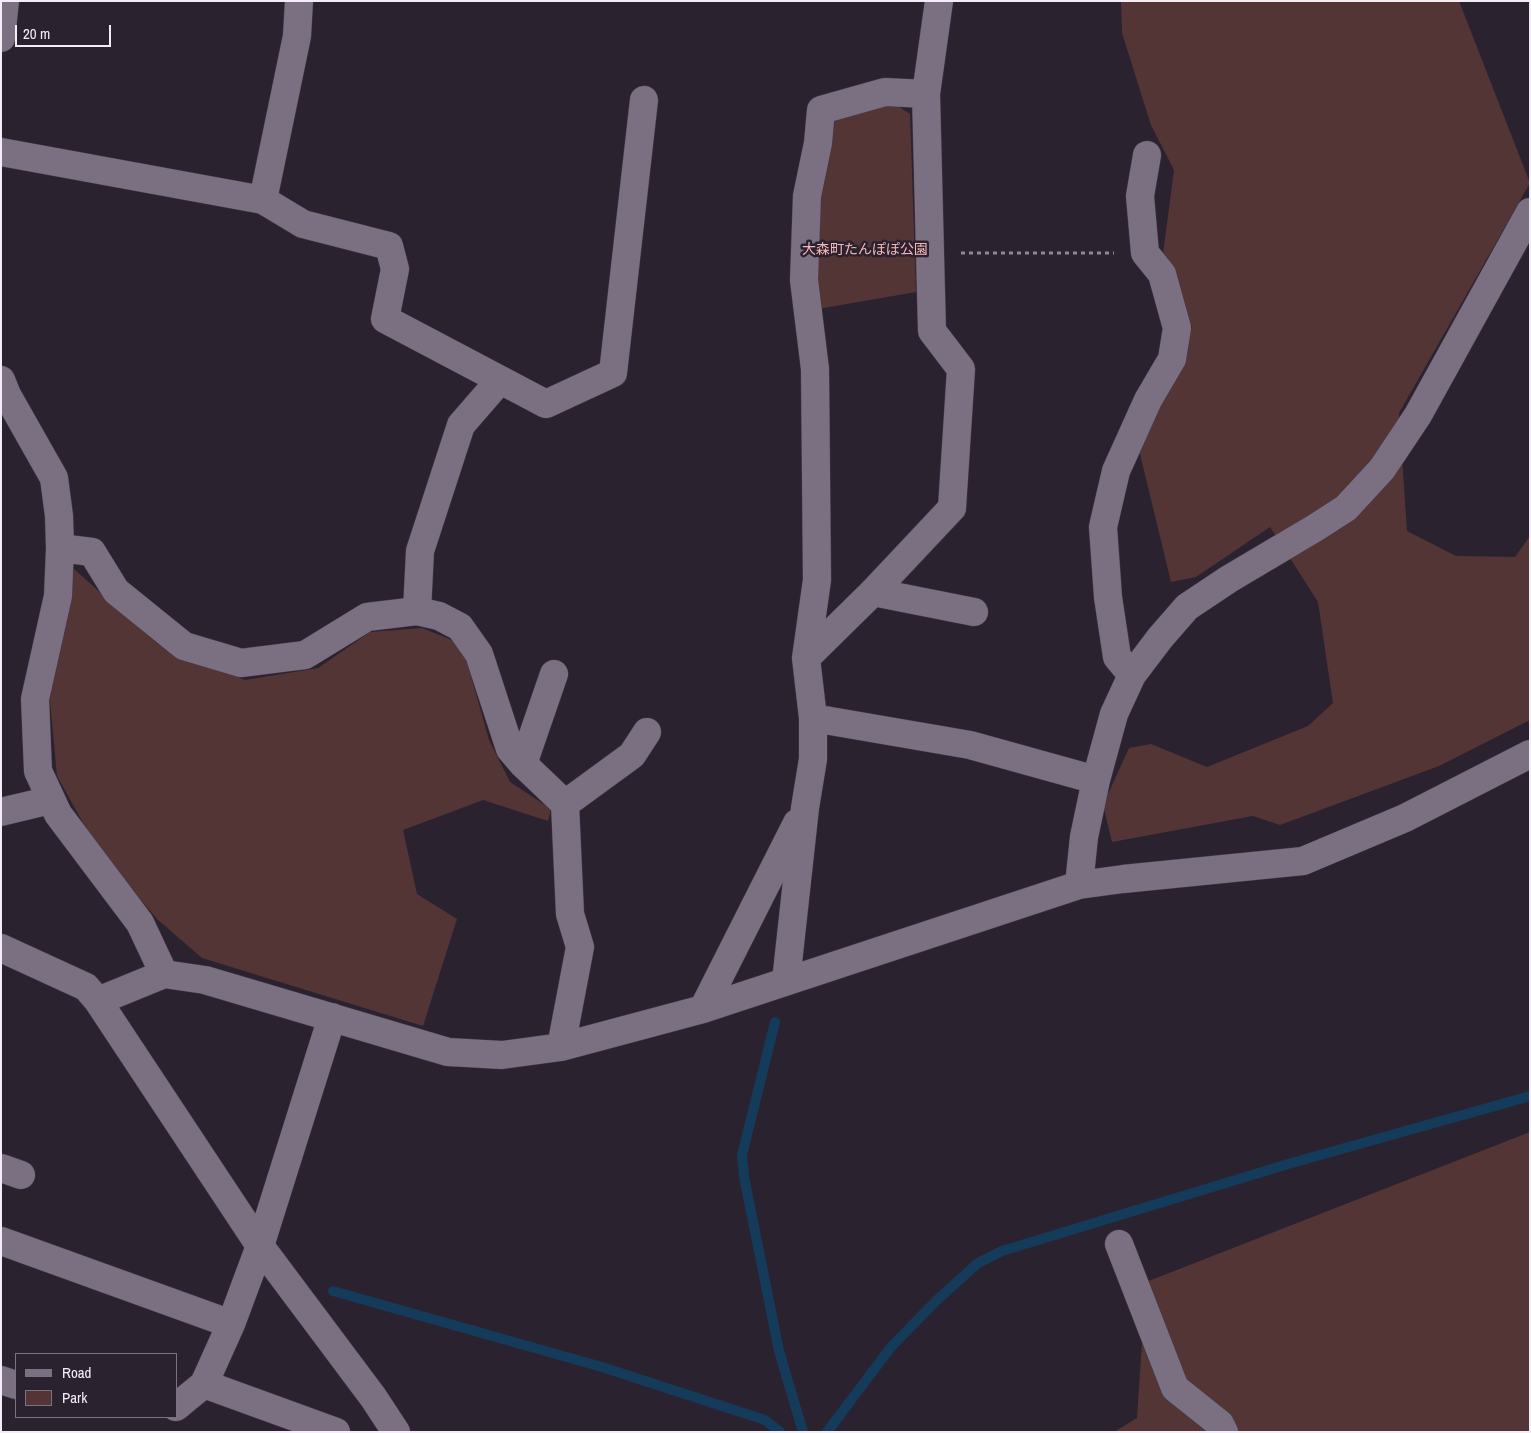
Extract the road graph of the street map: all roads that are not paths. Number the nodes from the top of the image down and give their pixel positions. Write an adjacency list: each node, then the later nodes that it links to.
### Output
1 (5, 1): 4 (street)
2 (299, 1): 9 (street)
3 (939, 1): 5 (street)
4 (1, 38)
5 (926, 94): 14 (street); 17 (street)
6 (644, 100): 12 (street)
7 (1, 152): 9 (street)
8 (1147, 155): 19 (street)
9 (263, 200): 12 (street)
10 (1530, 212): 19 (street)
11 (1, 380): 13 (street)
12 (500, 380): 15 (street)
13 (60, 548): 15 (street); 25 (street)
14 (873, 592): 16 (street); 17 (street)
15 (417, 611): 23 (street)
16 (974, 612)
17 (806, 658): 20 (street)
18 (554, 674): 23 (street)
19 (1132, 675): 24 (street)
20 (813, 718): 24 (street); 27 (street)
21 (647, 732): 26 (street)
22 (1530, 754): 29 (street)
23 (523, 764): 26 (street)
24 (1096, 780): 29 (street)
25 (51, 800): 28 (street); 31 (street)
26 (565, 804): 36 (street)
27 (805, 808): 32 (street); 34 (street)
28 (1, 812)
29 (1079, 885): 32 (street)
30 (1, 948): 33 (street)
31 (164, 974): 33 (street); 35 (street)
32 (786, 981): 34 (street)
33 (98, 1001): 39 (street)
34 (703, 1009): 36 (street)
35 (332, 1017): 36 (street); 39 (street)
36 (561, 1047)
37 (1, 1241): 40 (street)
38 (1119, 1244): 47 (street)
39 (260, 1246): 40 (street); 46 (street)
40 (230, 1324): 42 (street)
41 (1, 1380): 43 (street)
42 (204, 1384): 44 (street); 45 (street)
43 (15, 1385)
44 (178, 1405)
45 (336, 1432)
46 (396, 1432)
47 (1224, 1432)

